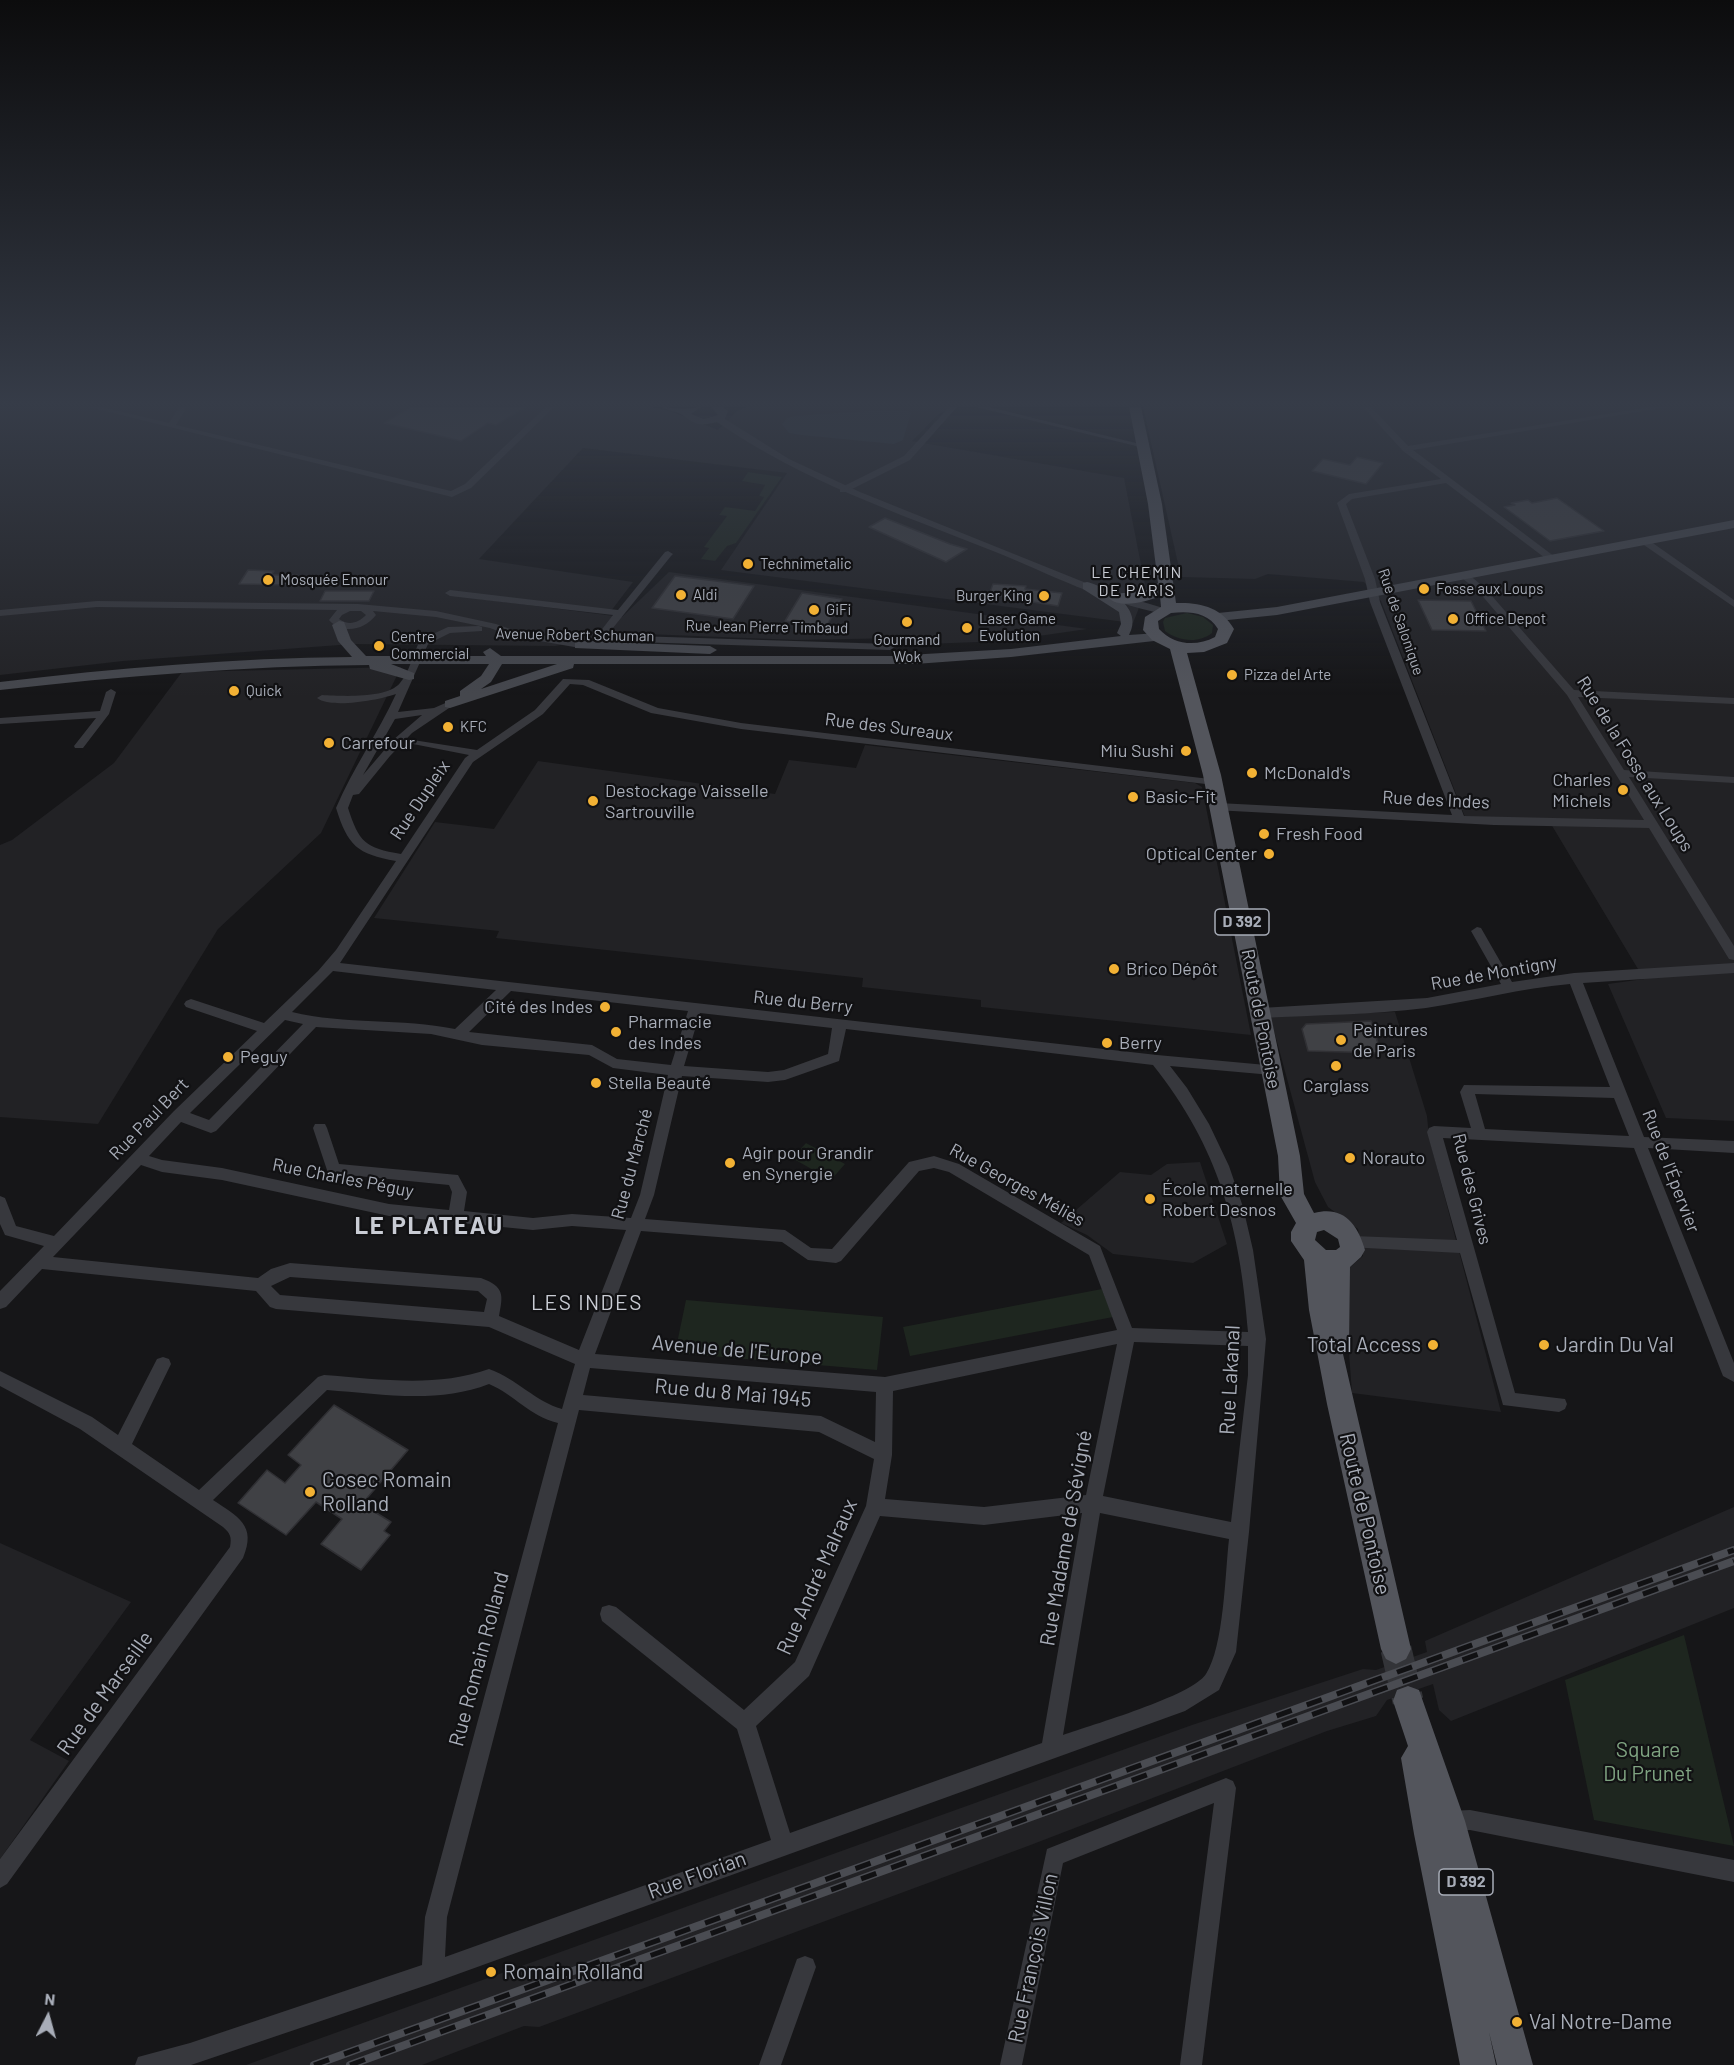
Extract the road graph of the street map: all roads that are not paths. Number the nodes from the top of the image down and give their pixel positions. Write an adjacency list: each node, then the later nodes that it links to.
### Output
1 (882, 503): 11 (street)
2 (1341, 503): 13 (street, Rue de Salonique)
3 (1476, 503): 8 (street)
4 (1155, 504): 10 (main road); 18 (main road)
5 (1734, 525): 6 (main road)
6 (1644, 542): 8 (main road); 15 (street)
7 (668, 554): 21 (street)
8 (1552, 559): 9 (main road)
9 (1465, 576): 13 (main road); 44 (street, Rue de la Fosse aux Loups)
10 (1165, 585): 14 (main road); 19 (main road)
11 (1087, 586): 14 (street); 26 (main road)
12 (450, 593): 21 (street)
13 (1374, 593): 22 (main road); 59 (street, Rue de Salonique)
14 (1119, 599): 19 (street); 24 (street)
15 (1734, 604)
16 (282, 606): 17 (street, Rue Jean Pierre Timbaud); 20 (street, Rue Jean Pierre Timbaud); 23 (street, Rue Jean Pierre Timbaud)
17 (355, 607): 23 (street); 23 (street); 25 (street, Rue Jean Pierre Timbaud)
18 (1194, 608): 19 (main road); 22 (main road)
19 (1166, 610): 24 (main road)
20 (0, 613)
21 (619, 614): 27 (street)
22 (1222, 623): 30 (main road)
23 (337, 624): 34 (main road)
24 (1153, 628): 26 (main road, Avenue Robert Schuman); 29 (main road); 37 (main road)
25 (511, 633): 28 (street, Rue Jean Pierre Timbaud); 33 (street)
26 (1124, 633): 31 (main road, Avenue Robert Schuman)
27 (597, 642): 28 (street, Rue Jean Pierre Timbaud); 31 (street, Rue Jean Pierre Timbaud)
28 (580, 645): 32 (main road)
29 (1177, 646): 30 (main road); 55 (main road, Route de Pontoise / D 392)
30 (1198, 648): 55 (main road, Route de Pontoise / D 392)
31 (893, 650): 32 (main road, Avenue Robert Schuman); 37 (main road)
32 (747, 653): 35 (main road, Avenue Robert Schuman)
33 (418, 654): 34 (main road, Avenue Robert Schuman); 35 (main road, Avenue Robert Schuman); 40 (street)
34 (356, 655): 38 (main road, Avenue Robert Schuman); 39 (main road, Avenue Robert Schuman)
35 (493, 655): 36 (main road, Avenue Robert Schuman); 47 (main road)
36 (579, 660): 37 (main road, Avenue Robert Schuman); 47 (main road)
37 (865, 661)
38 (230, 663): 40 (main road); 42 (main road, Avenue Robert Schuman)
39 (0, 678)
40 (407, 681): 45 (street); 49 (street)
41 (567, 681): 53 (street, Rue Dupleix); 55 (street, Rue des Sureaux)
42 (0, 686)
43 (111, 692): 48 (street)
44 (1570, 693): 46 (street); 54 (street, Rue de la Fosse aux Loups)
45 (322, 698)
46 (1734, 701)
47 (443, 707): 49 (street); 58 (street)
48 (104, 714): 50 (street); 52 (street)
49 (390, 716): 58 (street)
50 (0, 721)
51 (417, 742): 53 (street)
52 (79, 746)
53 (476, 753): 61 (street, Rue Dupleix)
54 (1620, 773): 56 (street); 60 (street, Rue de la Fosse aux Loups)
55 (1213, 778): 57 (main road, Route de Pontoise / D 392)
56 (1734, 780)
57 (1218, 807): 59 (street, Rue des Indes); 71 (main road, Route de Pontoise / D 392)
58 (342, 808): 61 (street)
59 (1459, 819): 60 (street, Rue des Indes)
60 (1652, 824): 63 (street, Rue de la Fosse aux Loups)
61 (403, 858): 64 (street, Rue Dupleix)
62 (1476, 931): 68 (street)
63 (1734, 957)
64 (330, 966): 67 (street, Rue du Berry); 72 (street, Rue Paul Bert)
65 (1734, 968): 66 (street, Rue de Montigny)
66 (1574, 978): 68 (street, Rue de Montigny); 80 (street, Rue de l'Épervier)
67 (507, 987): 70 (street, Rue du Berry); 76 (street)
68 (1509, 987): 71 (street, Rue de Montigny)
69 (192, 1004): 75 (street)
70 (695, 1009): 74 (street, Rue du Berry); 78 (street, Rue du Marché)
71 (1260, 1013): 79 (main road, Route de Pontoise / D 392)
72 (282, 1014): 73 (street); 75 (street, Rue Paul Bert)
73 (313, 1022): 76 (street); 81 (street)
74 (840, 1023): 77 (street, Rue du Berry); 78 (street)
75 (267, 1029): 81 (street, Rue Paul Bert)
76 (458, 1035): 78 (street)
77 (1157, 1060): 79 (street, Rue du Berry); 100 (street, Rue Lakanal)
78 (676, 1070): 90 (street, Rue du Marché)
79 (1272, 1070): 89 (main road, Route de Pontoise / D 392)
80 (1621, 1093): 83 (street); 84 (street, Rue de l'Épervier)
81 (179, 1115): 86 (street, Rue Paul Bert)
82 (320, 1128): 88 (street)
83 (1480, 1135): 84 (street, Rue des Grives); 93 (street, Rue des Grives)
84 (1638, 1140): 85 (street, Rue des Grives); 103 (street, Rue de l'Épervier)
85 (1734, 1147)
86 (138, 1158): 88 (street, Rue Charles Péguy); 92 (street, Rue Paul Bert)
87 (0, 1202): 92 (street)
88 (455, 1215): 90 (street, Rue Charles Péguy)
89 (1316, 1222): 94 (main road); 94 (main road)
90 (636, 1225): 91 (street, Rue Charles Péguy); 101 (street, Rue du Marché)
91 (785, 1236): 99 (street, Rue Georges Méliès)
92 (57, 1243): 95 (street, Rue Paul Bert)
93 (1466, 1247): 94 (street); 106 (street, Rue des Grives)
94 (1336, 1253): 115 (main road, Route de Pontoise)
95 (41, 1262): 96 (street); 97 (street, Rue Paul Bert)
96 (260, 1285): 98 (street); 98 (street)
97 (0, 1302)
98 (490, 1320): 101 (street, Avenue de l'Europe)
99 (1127, 1335): 100 (street); 105 (street); 111 (street, Rue Madame de Sévigné)
100 (1257, 1339): 113 (street, Rue Lakanal)
101 (584, 1360): 105 (street, Avenue de l'Europe); 107 (street, Rue Romain Rolland)
102 (163, 1364): 108 (street)
103 (1734, 1375)
104 (0, 1378): 108 (street)
105 (885, 1385): 109 (street, Rue André Malraux)
106 (1559, 1404)
107 (570, 1410): 109 (street, Rue du 8 Mai 1945); 110 (street, Rue du 8 Mai 1945); 124 (street, Rue Romain Rolland)
108 (121, 1448): 110 (street)
109 (883, 1455): 112 (street, Rue André Malraux)
110 (199, 1502): 122 (street, Rue de Marseille)
111 (1093, 1503): 112 (street); 113 (street); 118 (street, Rue Madame de Sévigné)
112 (875, 1507): 117 (street, Rue André Malraux)
113 (1240, 1532): 116 (street, Rue Lakanal)
114 (609, 1614): 117 (street)
115 (1396, 1649)
116 (1227, 1652): 118 (street, Rue Florian)
117 (745, 1723): 120 (street)
118 (1051, 1748): 120 (street, Rue Florian)
119 (1449, 1821): 121 (street); 129 (main road, D 392); 130 (main road, D 392)
120 (783, 1844): 124 (street, Rue Florian)
121 (1734, 1871)
122 (0, 1877)
123 (805, 1966): 126 (street)
124 (433, 1972): 125 (street, Rue Florian)
125 (146, 2065)
126 (770, 2065)
127 (1011, 2065): 128 (street, Rue François Villon)
128 (1191, 2065)
129 (1479, 2065)
130 (1515, 2065)

